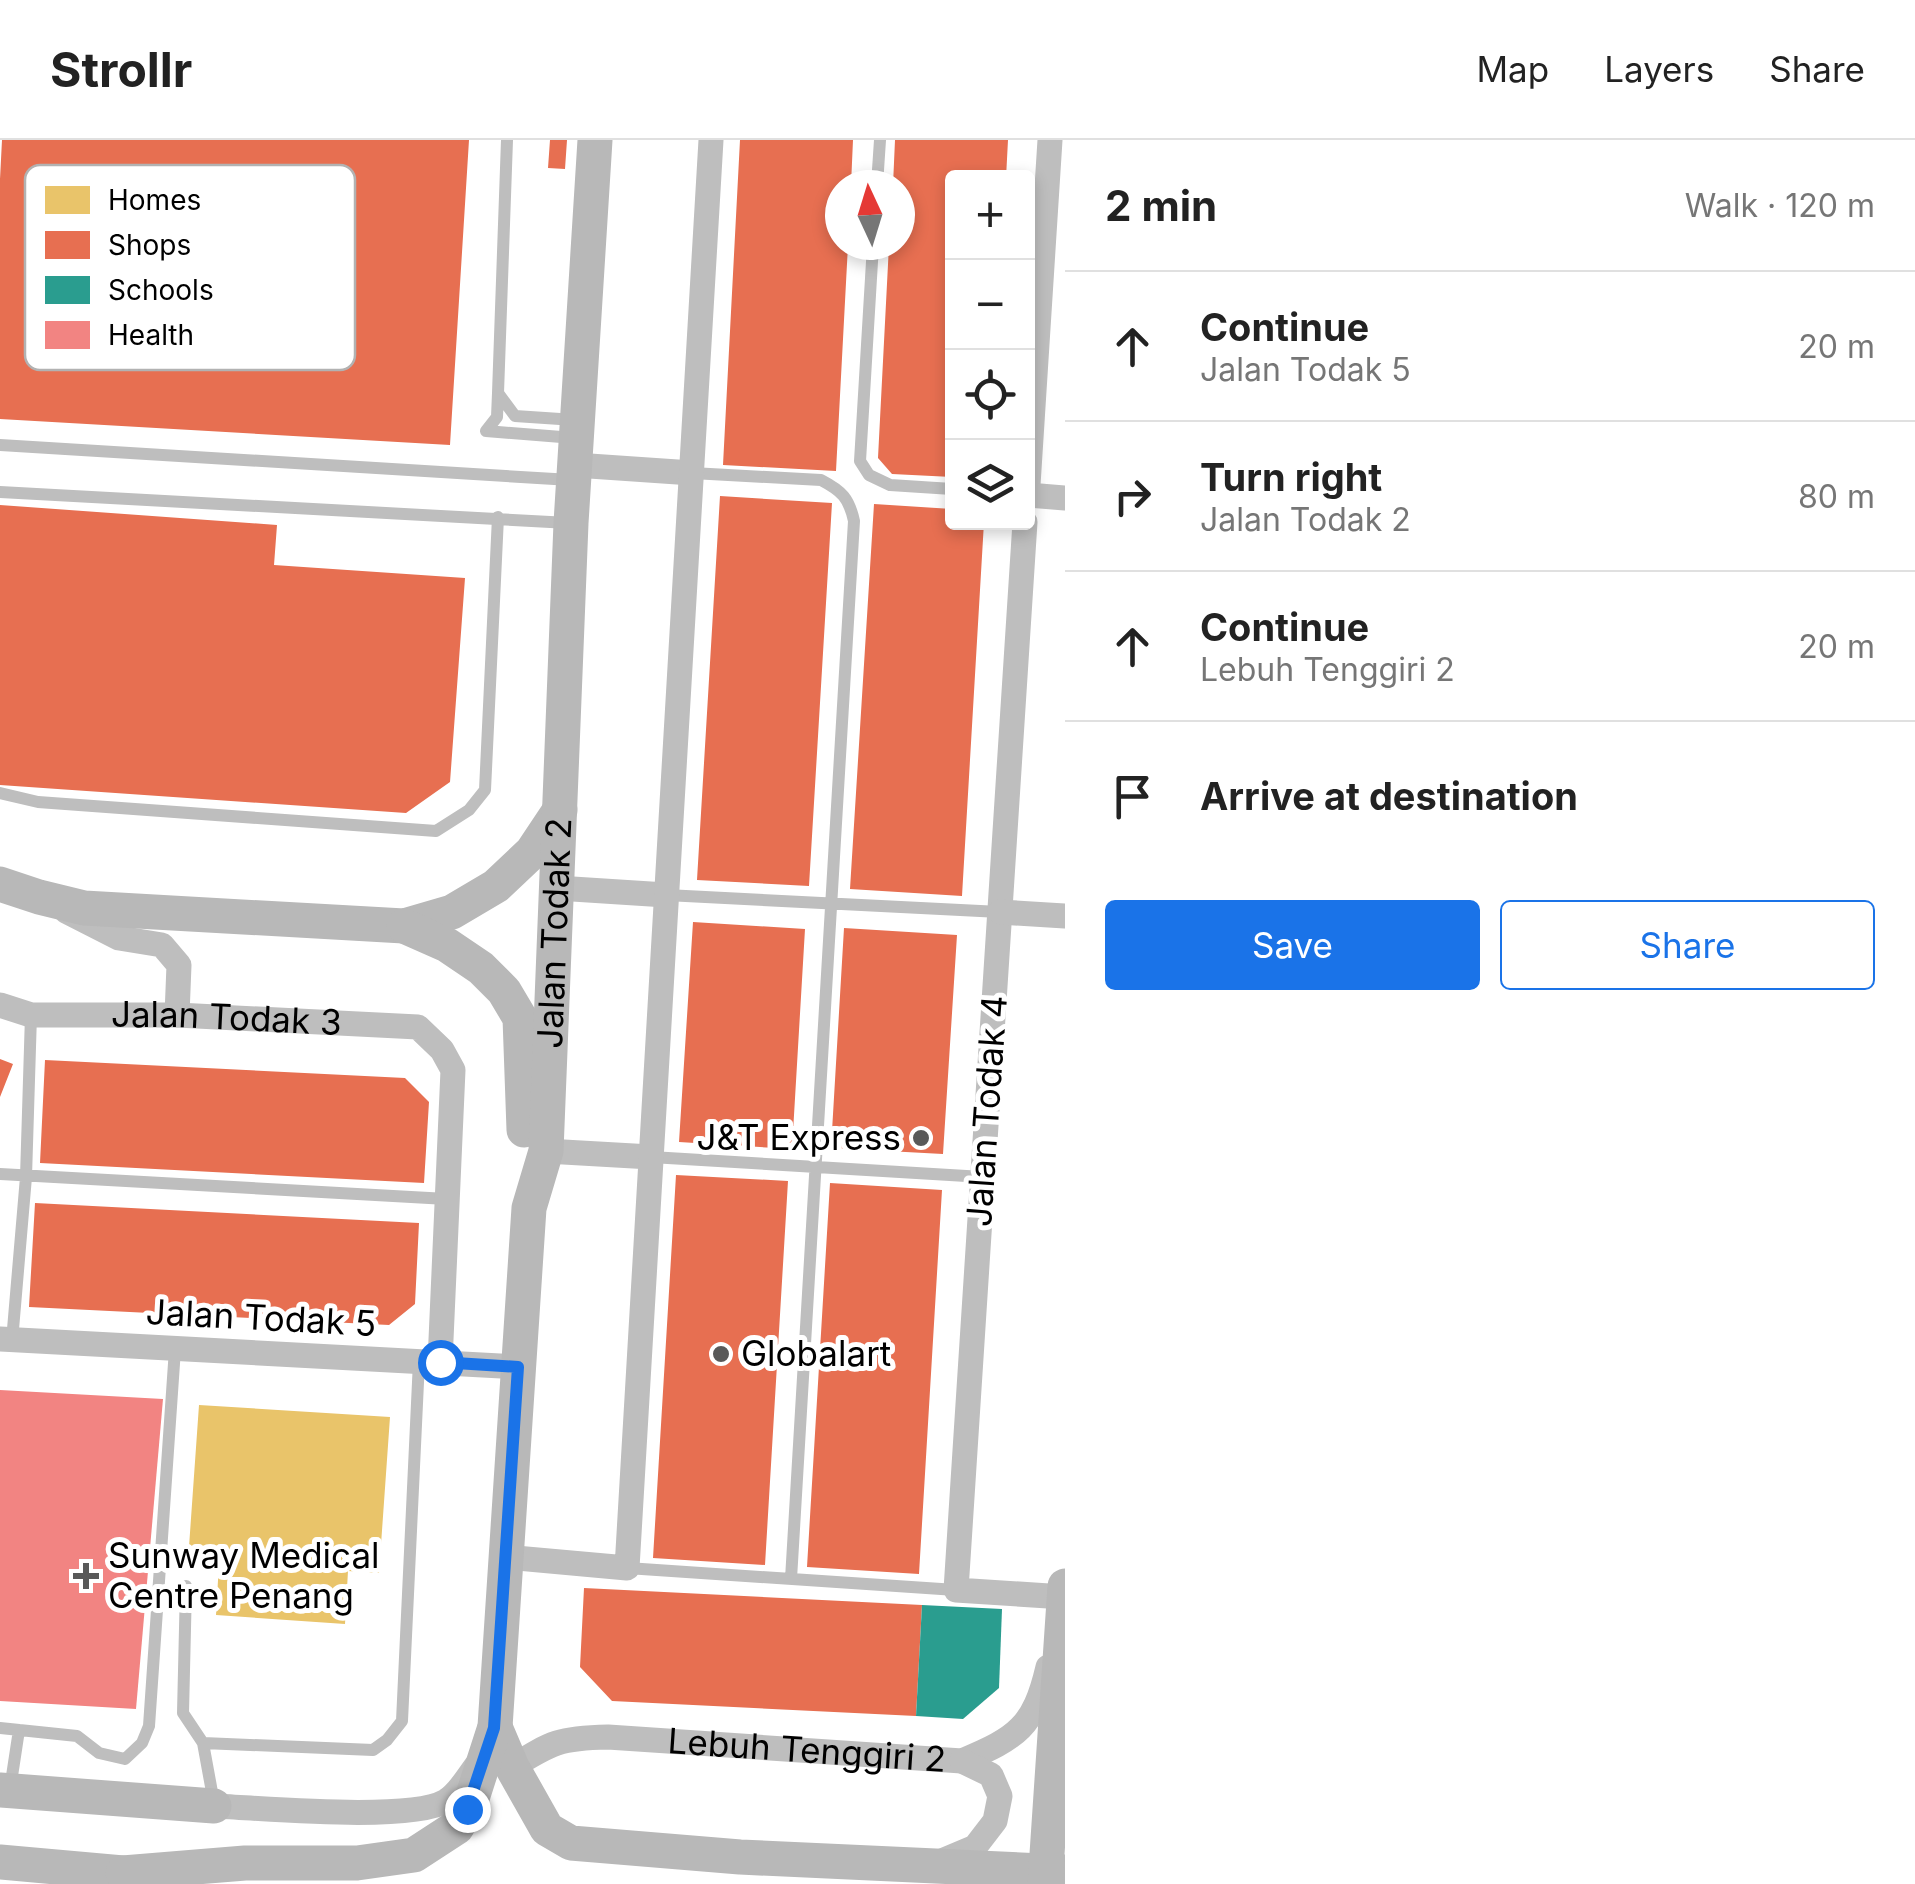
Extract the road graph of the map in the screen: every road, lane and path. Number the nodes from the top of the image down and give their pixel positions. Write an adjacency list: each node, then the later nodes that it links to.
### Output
1 (507, 140): 8 (lane)
2 (596, 140): 11 (main road, Jalan Todak 2)
3 (711, 140): 12 (street)
4 (880, 140): 6 (lane)
5 (1050, 140): 9 (street)
6 (878, 170)
7 (872, 260): 13 (lane)
8 (498, 393): 11 (lane); 11 (lane)
9 (1031, 440)
10 (0, 446): 11 (lane)
11 (576, 451): 12 (street); 18 (main road, Jalan Todak 2)
12 (692, 474): 24 (street); 26 (lane)
13 (945, 488)
14 (0, 492): 17 (lane)
15 (1035, 496): 16 (street)
16 (1065, 498)
17 (498, 517): 18 (lane); 20 (lane)
18 (571, 523): 21 (main road, Jalan Todak 2)
19 (1024, 530): 27 (street, Jalan Todak 4)
20 (0, 793)
21 (560, 810): 23 (main road, Jalan Todak 2); 29 (main road)
22 (0, 884): 25 (main road)
23 (557, 888): 24 (street); 33 (main road, Jalan Todak 2)
24 (666, 895): 26 (lane); 34 (street)
25 (39, 897): 29 (main road); 32 (street)
26 (832, 902): 27 (lane); 35 (lane)
27 (1000, 912): 28 (street); 38 (street, Jalan Todak 4)
28 (1065, 916)
29 (404, 926): 40 (main road)
30 (0, 1005): 31 (street, Jalan Todak 3)
31 (31, 1015): 32 (street, Jalan Todak 3); 37 (lane)
32 (177, 1015): 39 (street, Jalan Todak 3)
33 (546, 1151): 34 (street); 40 (main road, Jalan Todak 2)
34 (651, 1158): 35 (lane); 46 (street)
35 (816, 1167): 38 (lane); 47 (lane)
36 (0, 1174): 37 (lane)
37 (26, 1176): 39 (lane); 41 (lane)
38 (982, 1178): 50 (street, Jalan Todak 4)
39 (447, 1200): 43 (street)
40 (529, 1208): 44 (main road, Jalan Todak 2)
41 (6, 1340): 42 (street, Jalan Todak 5)
42 (174, 1349): 43 (street, Jalan Todak 5); 53 (lane)
43 (429, 1362): 44 (street, Jalan Todak 5); 54 (lane)
44 (518, 1367): 45 (main road, Jalan Todak 2)
45 (506, 1558): 46 (street); 55 (main road, Jalan Todak 2)
46 (627, 1568): 47 (lane)
47 (791, 1579): 50 (lane)
48 (186, 1586): 54 (lane)
49 (1065, 1586): 51 (main road)
50 (956, 1590): 51 (street)
51 (1064, 1598): 56 (main road); 57 (street, Lebuh Tenggiri 2)
52 (0, 1728): 53 (lane)
53 (19, 1730): 58 (lane)
54 (203, 1743): 59 (lane)
55 (498, 1748): 57 (street, Lebuh Tenggiri 2); 59 (street, Lebuh Tenggiri 2); 61 (main road); 62 (main road)
56 (1060, 1751): 63 (main road)
57 (962, 1761): 61 (street)
58 (5, 1782): 59 (main road)
59 (214, 1806)
60 (0, 1862): 62 (main road)
61 (932, 1865): 63 (main road)
62 (96, 1875): 64 (main road)
63 (1052, 1876)
64 (174, 1884)

